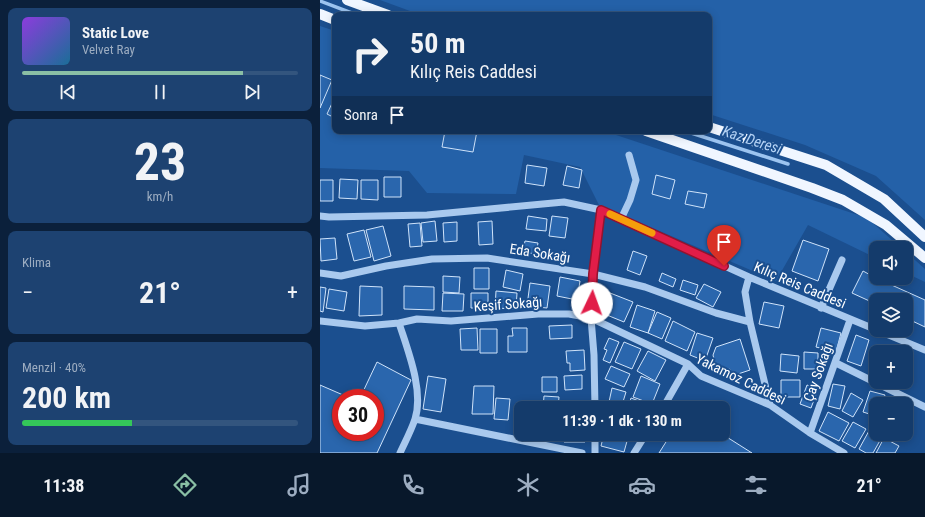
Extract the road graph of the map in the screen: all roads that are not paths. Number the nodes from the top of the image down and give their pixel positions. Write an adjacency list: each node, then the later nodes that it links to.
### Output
1 (347, 0): 2 (main road)
2 (380, 12)
3 (320, 14): 4 (main road)
4 (332, 19)
5 (712, 128): 11 (main road)
6 (655, 134): 12 (main road)
7 (629, 155): 10 (street)
8 (601, 210): 9 (street, Kılıç Reis Caddesi); 10 (street, Kılıç Reis Caddesi); 15 (street)
9 (320, 216)
10 (621, 220): 16 (street, Kılıç Reis Caddesi)
11 (925, 236)
12 (925, 258)
13 (842, 260): 17 (street)
14 (320, 273): 15 (street, Eda Sokağı)
15 (593, 274): 18 (street); 21 (street, Eda Sokağı)
16 (749, 277): 17 (street, Kılıç Reis Caddesi); 21 (street)
17 (821, 308): 19 (street, Kılıç Reis Caddesi)
18 (591, 318): 22 (street, Keşif Sokağı); 25 (street, Keşif Sokağı); 26 (street)
19 (850, 320): 23 (street, Kılıç Reis Caddesi); 24 (street, Çay Sokağı)
20 (320, 321): 22 (street, Keşif Sokağı)
21 (750, 322): 28 (street)
22 (399, 324): 30 (street)
23 (925, 350)
24 (836, 363): 29 (street); 31 (street, Çay Sokağı)
25 (688, 364): 27 (street, Yakamoz Caddesi); 28 (street, Yakamoz Caddesi)
26 (595, 401)
27 (666, 401)
28 (770, 405): 31 (street, Yakamoz Caddesi)
29 (925, 407)
30 (415, 419): 34 (street); 35 (street)
31 (810, 433): 38 (street, Yakamoz Caddesi)
32 (595, 441): 36 (street)
33 (642, 441): 37 (street)
34 (400, 453)
35 (582, 453)
36 (595, 453)
37 (634, 453)
38 (844, 453)

